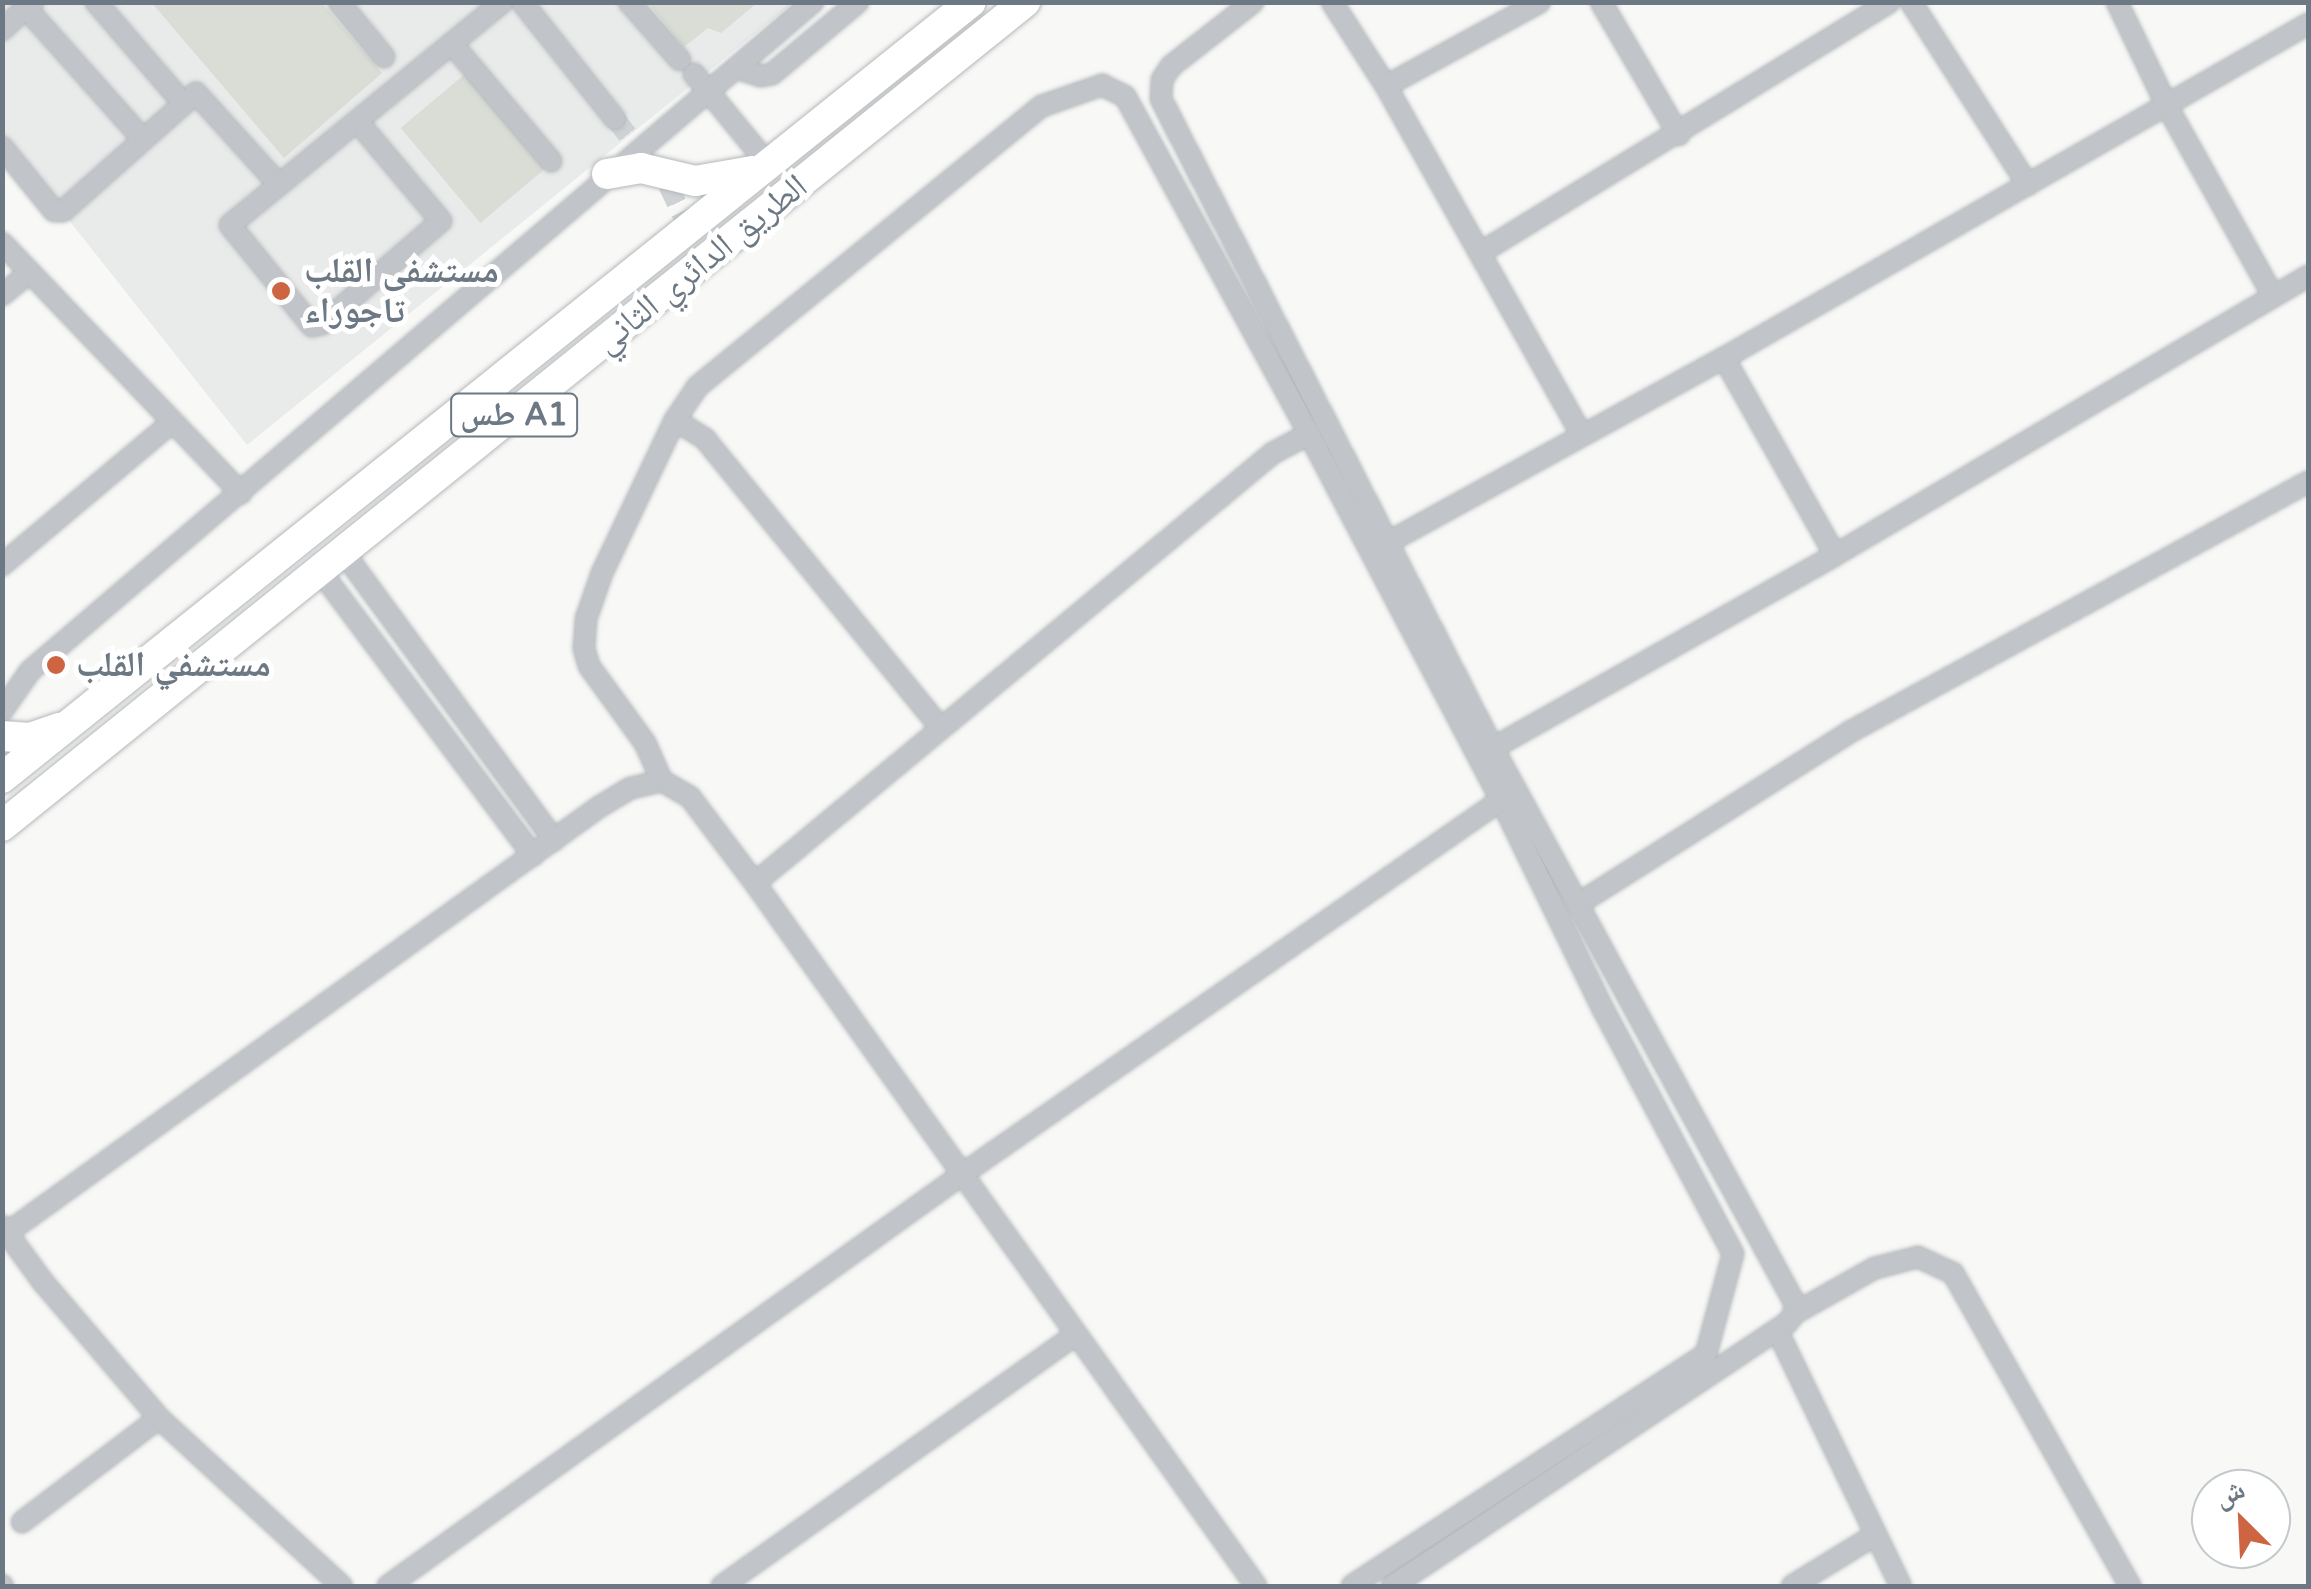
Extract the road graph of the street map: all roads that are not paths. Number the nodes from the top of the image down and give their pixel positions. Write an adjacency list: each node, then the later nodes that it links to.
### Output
1 (96, 2): 26 (street)
2 (339, 2): 22 (street)
3 (522, 2): 28 (street)
4 (629, 2): 24 (street)
5 (793, 2): 24 (street)
6 (812, 2): 23 (street)
7 (858, 2): 23 (street)
8 (971, 2): 34 (highway, الطريق الدائري الثاني / طس A1)
9 (1025, 2): 53 (highway, الطريق الدائري الثاني / طس A1)
10 (1254, 2): 51 (street)
11 (1332, 2): 25 (street)
12 (1540, 2): 25 (street)
13 (1601, 2): 30 (street)
14 (1889, 2): 30 (street)
15 (1911, 2): 37 (street)
16 (2117, 2): 27 (street)
17 (500, 3): 21 (street)
18 (30, 6): 20 (street); 31 (street)
19 (2308, 24): 27 (street)
20 (2, 30)
21 (453, 45): 29 (street); 33 (street)
22 (384, 57)
23 (736, 68): 24 (street)
24 (696, 77): 34 (street); 35 (street)
25 (1386, 86): 39 (street)
26 (182, 102): 31 (street); 36 (street)
27 (2168, 106): 37 (street); 43 (street)
28 (615, 120)
29 (358, 122): 36 (street); 36 (street)
30 (1679, 135): 39 (street)
31 (142, 138): 32 (street)
32 (2, 147)
33 (551, 161)
34 (768, 164): 35 (highway); 58 (highway, الطريق الدائري الثاني / طس A1)
35 (607, 174): 50 (street)
36 (279, 185)
37 (2028, 185): 44 (street)
38 (2, 243): 40 (street)
39 (1480, 253): 48 (street)
40 (30, 272): 42 (street); 46 (street)
41 (2308, 276): 43 (street)
42 (2, 295)
43 (2273, 296): 52 (street)
44 (1724, 358): 48 (street); 52 (street)
45 (676, 420): 47 (street); 59 (street); 63 (street)
46 (172, 423): 50 (street); 54 (street)
47 (1310, 434): 59 (street); 65 (street)
48 (1582, 435): 51 (street)
49 (2308, 482): 70 (street)
50 (241, 493): 55 (street)
51 (1386, 543): 61 (street)
52 (1835, 555): 61 (street)
53 (332, 562): 64 (highway, الطريق الدائري الثاني / طس A1); 67 (street); 68 (street)
54 (2, 565)
55 (30, 671): 56 (street); 57 (street)
56 (2, 678)
57 (2, 711)
58 (80, 718): 60 (highway); 62 (highway, الطريق الدائري الثاني / طس A1)
59 (940, 727): 69 (street)
60 (2, 736)
61 (1493, 748): 70 (street)
62 (5, 771): 64 (highway)
63 (662, 781): 67 (street); 69 (street)
64 (36, 799): 66 (highway, الطريق الدائري الثاني / طس A1)
65 (1501, 800): 71 (street); 83 (street)
66 (4, 822)
67 (554, 840): 68 (street)
68 (533, 856): 72 (street)
69 (755, 884): 71 (street)
70 (1578, 904): 73 (street)
71 (964, 1173): 75 (street); 80 (street)
72 (5, 1230): 76 (street)
73 (1795, 1314): 74 (street); 87 (street)
74 (1776, 1330): 78 (street); 84 (street)
75 (1075, 1335): 81 (street); 82 (street)
76 (159, 1418): 77 (street); 79 (street)
77 (22, 1522)
78 (1875, 1535): 85 (street); 86 (street)
79 (342, 1586)
80 (388, 1586)
81 (722, 1586)
82 (1256, 1586)
83 (1352, 1586)
84 (1392, 1586)
85 (1792, 1586)
86 (1901, 1586)
87 (2130, 1586)

